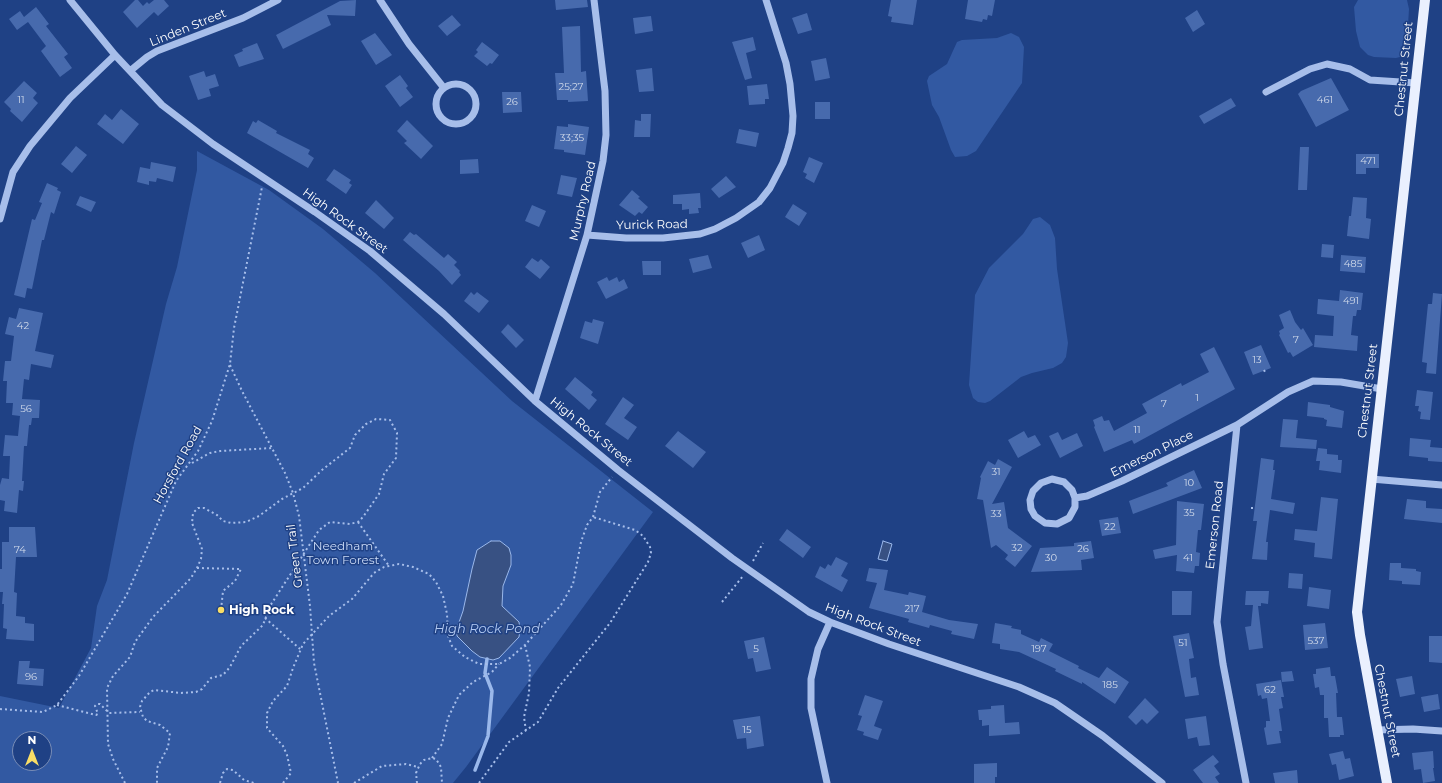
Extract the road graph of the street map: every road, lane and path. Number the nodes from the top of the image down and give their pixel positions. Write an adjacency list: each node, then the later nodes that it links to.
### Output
1 (70, 0): 7 (street, High Rock Street)
2 (278, 0): 8 (street, Linden Street)
3 (380, 0): 10 (street)
4 (594, 0): 14 (street, Murphy Road)
5 (766, 0): 14 (street, Yurick Road)
6 (1425, 0): 9 (main road, Chestnut Street)
7 (115, 55): 8 (street, High Rock Street); 13 (street)
8 (130, 71): 12 (street, High Rock Street)
9 (1416, 83): 11 (street); 18 (main road, Chestnut Street)
10 (444, 88): 10 (street)
11 (1266, 92)
12 (264, 178): 15 (path, Horsford Road); 19 (street, High Rock Street)
13 (0, 219)
14 (587, 235): 19 (street, Murphy Road)
15 (230, 364): 21 (path, Green Trail); 22 (path, Horsford Road)
16 (1264, 370): 17 (path)
17 (1266, 374)
18 (1382, 389): 20 (street); 24 (main road, Chestnut Street)
19 (535, 401): 23 (street, High Rock Street)
20 (1237, 425): 27 (street, Emerson Place); 61 (street, Emerson Road)
21 (272, 448): 22 (path); 26 (path, Green Trail)
22 (191, 464): 40 (path, Horsford Road)
23 (618, 470): 28 (path); 35 (street, High Rock Street)
24 (1371, 479): 25 (street); 44 (main road, Chestnut Street)
25 (1442, 485)
26 (293, 493): 29 (path); 30 (path, Green Trail); 32 (path)
27 (1075, 498): 27 (street)
28 (593, 517): 37 (path); 45 (path)
29 (358, 522): 30 (path); 31 (path)
30 (303, 556): 34 (path); 36 (path, Green Trail)
31 (389, 566): 36 (path); 39 (path)
32 (197, 568): 33 (path); 43 (path)
33 (221, 610)
34 (265, 618): 38 (path); 42 (path)
35 (830, 622): 59 (street); 60 (street, High Rock Street)
36 (312, 634): 38 (path); 54 (path, Green Trail)
37 (525, 645): 39 (path); 45 (path)
38 (300, 649): 53 (path)
39 (499, 664): 47 (path)
40 (57, 705): 41 (path); 43 (path)
41 (0, 709)
42 (140, 712): 43 (path); 50 (path)
43 (109, 713): 49 (path)
44 (1377, 730): 46 (street); 62 (main road, Chestnut Street)
45 (526, 731): 58 (path)
46 (1442, 731)
47 (432, 758): 48 (path); 57 (path)
48 (418, 767): 55 (path); 56 (path)
49 (124, 783)
50 (157, 783)
51 (220, 783): 52 (path)
52 (254, 783)
53 (283, 783)
54 (338, 783)
55 (354, 783)
56 (417, 783)
57 (442, 783)
58 (479, 783)
59 (827, 783)
60 (1162, 783)
61 (1246, 783)
62 (1387, 783)

